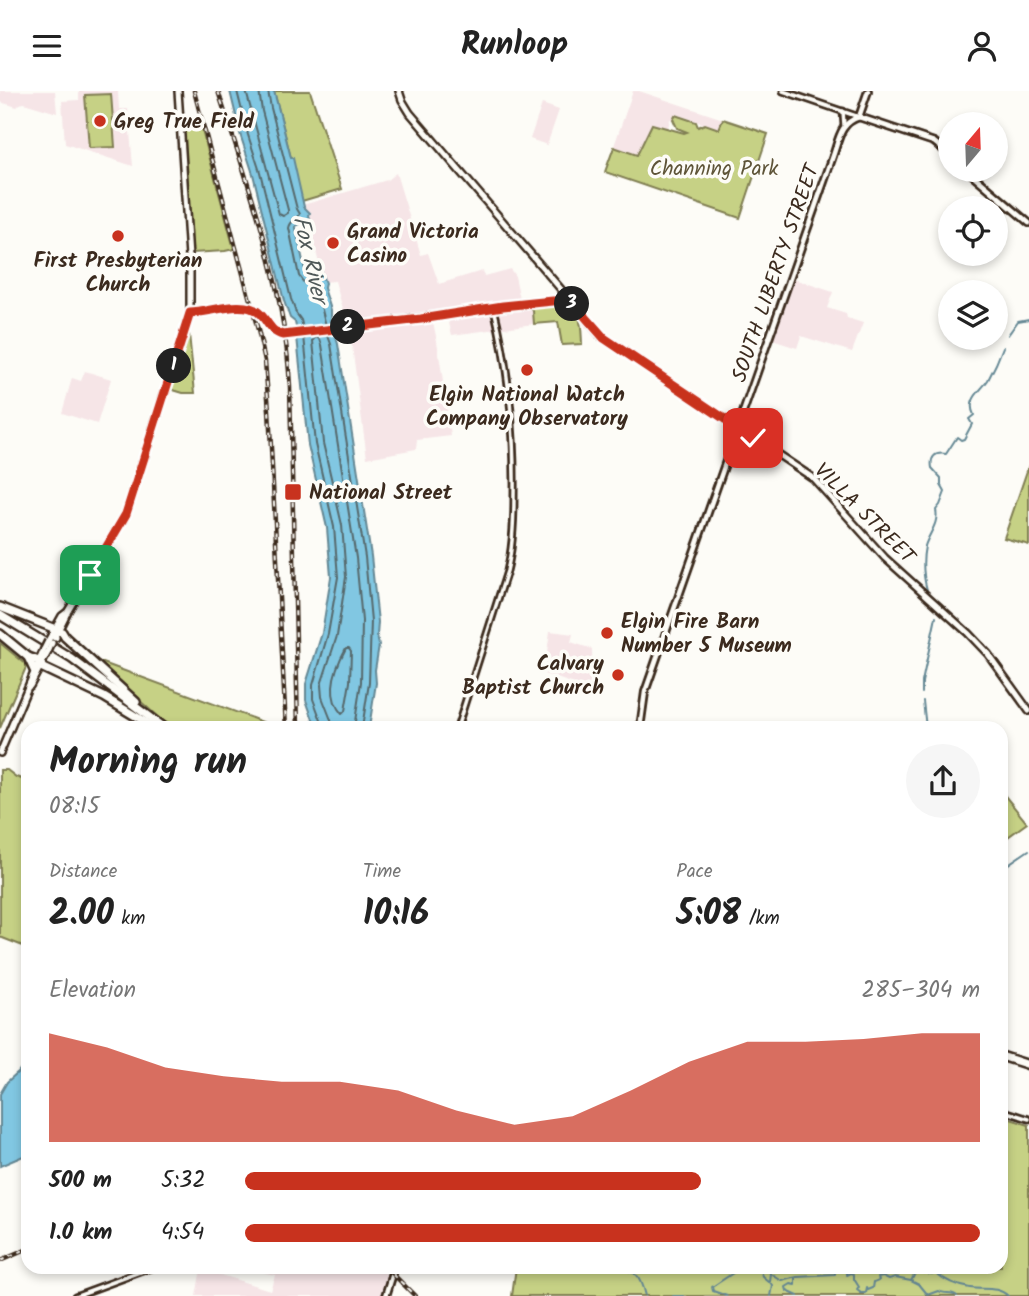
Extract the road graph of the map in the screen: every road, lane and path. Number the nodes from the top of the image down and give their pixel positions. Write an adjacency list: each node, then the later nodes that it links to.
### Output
1 (178, 91): 15 (main road)
2 (399, 91): 11 (main road, VILLA STREET)
3 (783, 91): 5 (street)
4 (869, 91): 6 (main road)
5 (843, 111): 6 (street); 7 (street)
6 (859, 117): 7 (main road); 8 (main road)
7 (844, 125): 16 (main road, SOUTH LIBERTY STREET)
8 (938, 145)
9 (981, 182): 10 (main road)
10 (1029, 223)
11 (560, 294): 12 (street); 13 (main road, VILLA STREET)
12 (553, 301): 13 (street); 14 (street)
13 (575, 305): 16 (main road, VILLA STREET)
14 (494, 308): 15 (street); 27 (street)
15 (190, 313): 20 (main road)
16 (737, 427): 22 (main road, VILLA STREET); 28 (main road, SOUTH LIBERTY STREET)
17 (0, 607): 20 (highway)
18 (0, 617): 24 (highway); 25 (highway)
19 (0, 633): 21 (highway)
20 (53, 636): 21 (main road, bridge); 26 (highway)
21 (38, 666): 23 (highway); 29 (main road)
22 (1029, 711)
23 (144, 721)
24 (147, 721)
25 (155, 721)
26 (156, 721)
27 (459, 721)
28 (641, 721)
29 (0, 753)
30 (1008, 1060): 31 (highway)
31 (1029, 1067)
32 (1008, 1112): 33 (street)
33 (1029, 1119)
34 (135, 1274): 36 (street)
35 (393, 1274): 37 (main road)
36 (75, 1296)
37 (386, 1296)

